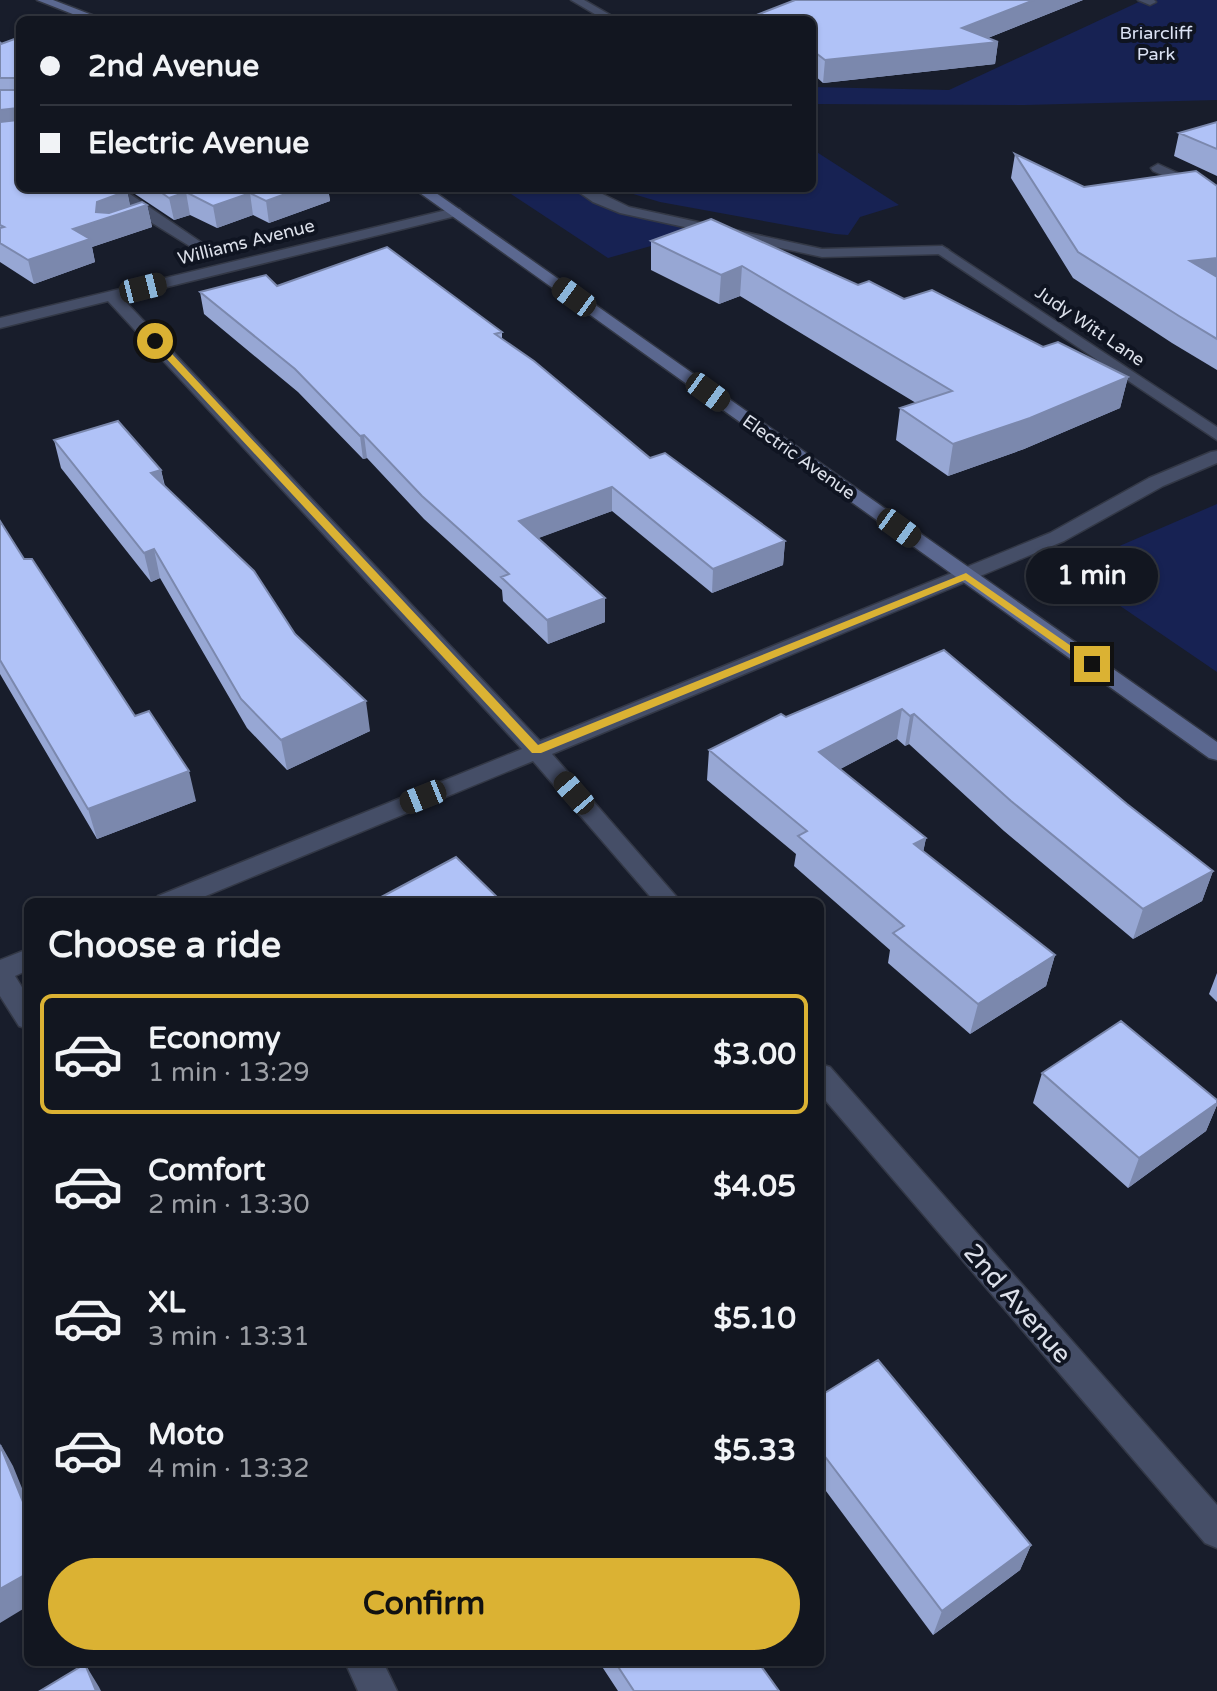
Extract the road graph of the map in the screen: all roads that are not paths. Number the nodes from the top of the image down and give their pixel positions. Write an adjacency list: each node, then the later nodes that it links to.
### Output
1 (42, 0): 3 (street)
2 (576, 0): 4 (street)
3 (88, 16)
4 (606, 16)
5 (1158, 168): 9 (street)
6 (117, 192): 11 (street)
7 (426, 192): 10 (street, Electric Avenue)
8 (588, 192): 14 (street, Judy Witt Lane)
9 (1217, 196)
10 (455, 212): 12 (street, Williams Avenue); 16 (street, Electric Avenue)
11 (201, 247)
12 (112, 296): 13 (street, Williams Avenue); 17 (street)
13 (0, 323)
14 (1217, 435)
15 (1217, 456): 16 (street)
16 (966, 576): 17 (street); 18 (street, Electric Avenue)
17 (536, 750): 19 (street); 20 (street)
18 (1217, 753)
19 (177, 898)
20 (666, 898)
21 (24, 961): 22 (street)
22 (0, 972): 23 (street)
23 (24, 1012)
24 (824, 1080): 25 (street, 2nd Avenue)
25 (1217, 1531)
26 (365, 1666): 27 (street)
27 (378, 1691)

